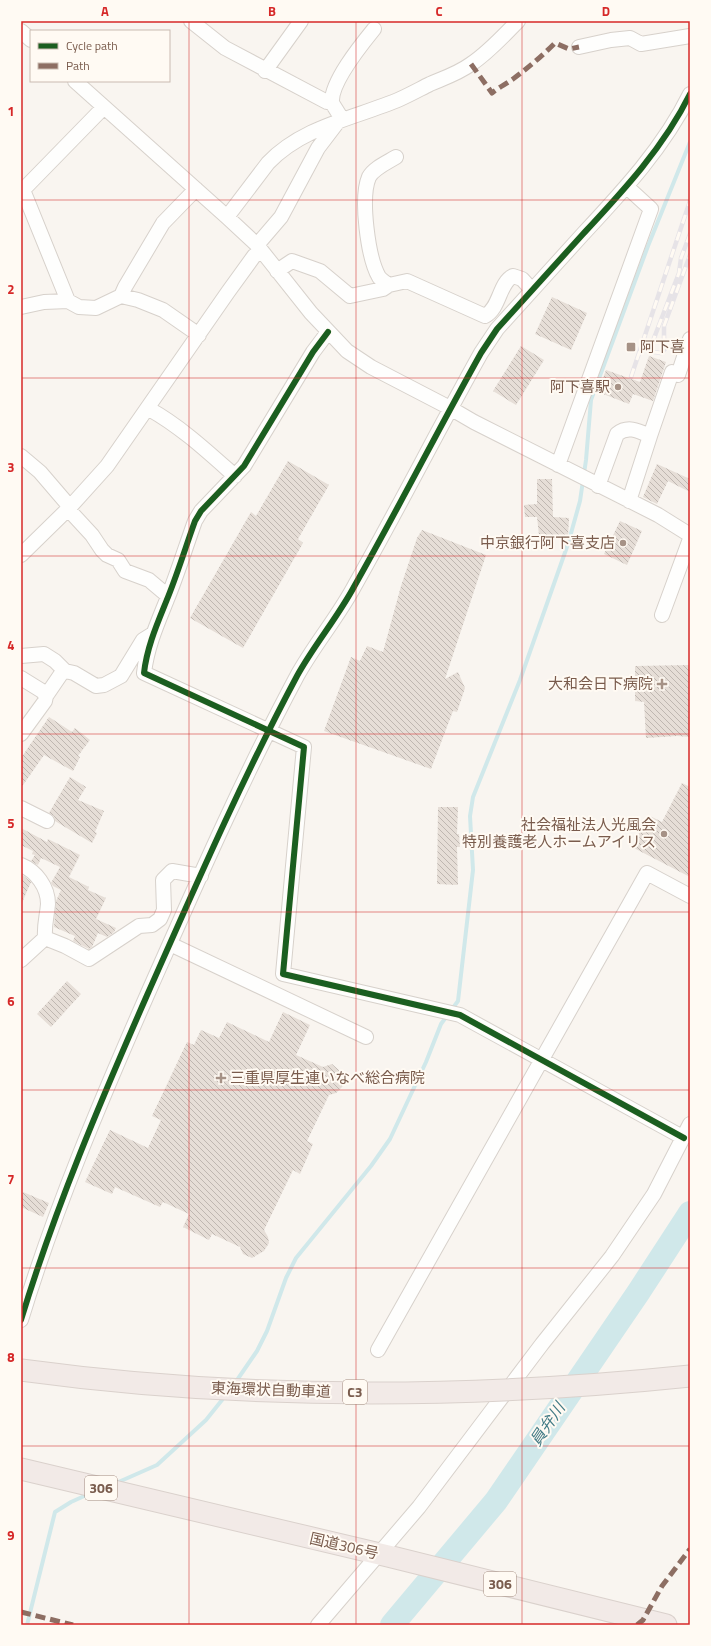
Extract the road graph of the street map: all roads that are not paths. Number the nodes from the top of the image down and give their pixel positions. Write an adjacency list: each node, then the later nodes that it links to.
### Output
1 (191, 21): 9 (street)
2 (301, 21): 9 (street)
3 (518, 21): 14 (street)
4 (374, 29): 12 (street)
5 (21, 31): 7 (street)
6 (690, 36): 8 (street)
7 (30, 39)
8 (579, 47)
9 (265, 71): 12 (street)
10 (76, 82): 13 (street)
11 (690, 94): 16 (street)
12 (332, 103): 14 (street)
13 (104, 107): 17 (street); 18 (street)
14 (341, 120): 19 (street); 20 (street)
15 (396, 157): 22 (street)
16 (627, 186): 23 (street); 34 (street)
17 (196, 189): 19 (street); 24 (street)
18 (22, 191): 25 (street)
19 (227, 217): 20 (street)
20 (259, 248): 21 (street); 28 (street)
21 (277, 271): 22 (street); 27 (street)
22 (389, 285): 23 (street)
23 (532, 290): 30 (street)
24 (121, 296): 25 (street); 28 (street)
25 (68, 301): 26 (street)
26 (21, 307)
27 (328, 332): 30 (street); 35 (street)
28 (199, 335): 31 (street)
29 (690, 339): 32 (street)
30 (450, 408): 34 (street); 49 (street)
31 (149, 409): 35 (street); 38 (street)
32 (650, 436): 36 (street); 37 (street)
33 (21, 456): 38 (street)
34 (558, 465): 36 (street)
35 (235, 476): 42 (street)
36 (593, 483): 37 (street)
37 (630, 501): 39 (street)
38 (69, 508): 41 (street); 42 (street)
39 (690, 535)
40 (690, 539): 43 (street)
41 (21, 555)
42 (168, 596): 44 (street)
43 (662, 615)
44 (152, 634): 46 (street); 49 (street)
45 (21, 656): 46 (street)
46 (65, 671): 48 (street)
47 (21, 678): 48 (street)
48 (46, 696): 50 (street)
49 (269, 730): 54 (street); 60 (street)
50 (21, 734)
51 (21, 808): 52 (street)
52 (47, 821)
53 (21, 865): 56 (street)
54 (201, 876): 56 (street); 57 (street)
55 (690, 896): 60 (street)
56 (45, 938): 58 (street)
57 (170, 944): 59 (street); 63 (street)
58 (21, 960)
59 (366, 1037)
60 (541, 1060): 62 (street); 64 (street)
61 (690, 1124): 62 (street)
62 (684, 1138): 68 (street)
63 (21, 1320)
64 (378, 1350)
65 (21, 1370): 66 (highway, 東海環状自動車道 / C3, bridge)
66 (690, 1376)
67 (21, 1469): 68 (highway, 国道306号 / 306)
68 (384, 1555): 69 (street); 70 (highway, 国道306号 / 306)
69 (318, 1625)
70 (665, 1625)

